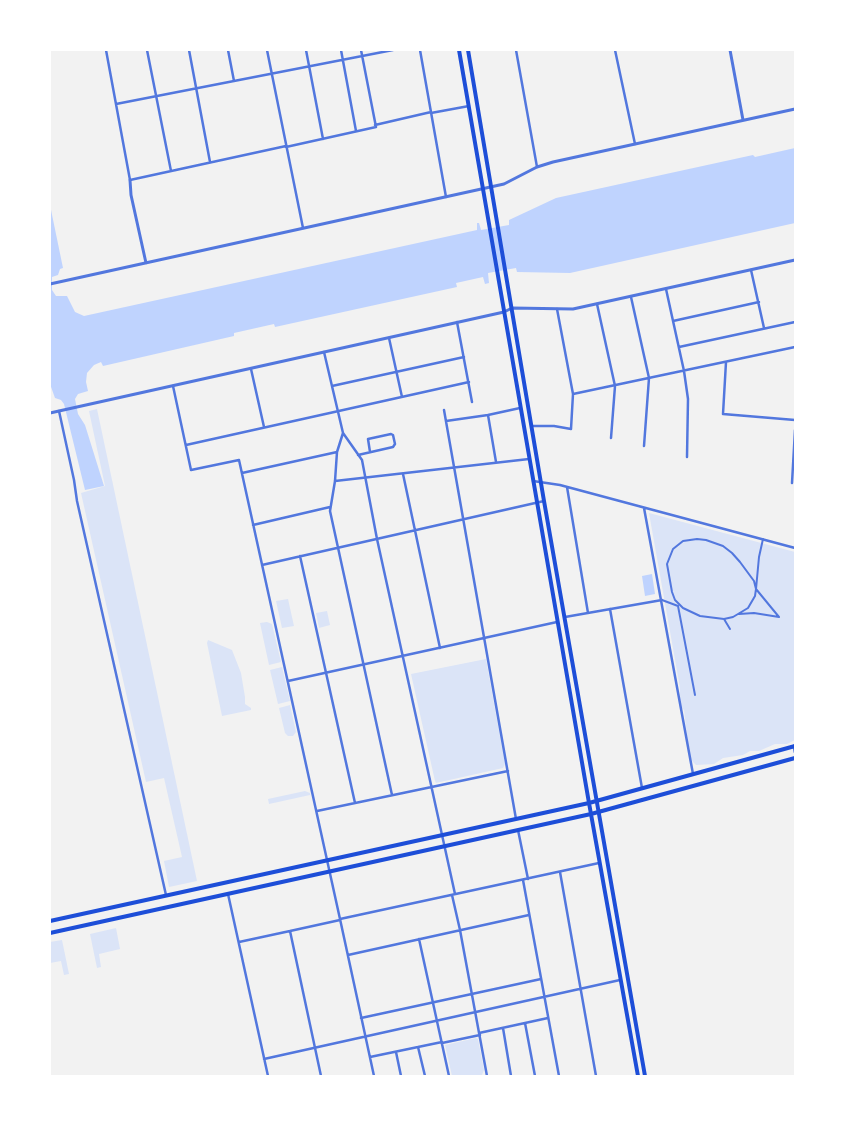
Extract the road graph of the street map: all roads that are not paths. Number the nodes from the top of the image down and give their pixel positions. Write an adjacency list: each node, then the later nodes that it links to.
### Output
1 (106, 50): 23 (street)
2 (148, 50): 22 (street)
3 (189, 50): 21 (street)
4 (228, 50): 20 (street)
5 (267, 50): 19 (street)
6 (306, 50): 18 (street)
7 (340, 50): 17 (street)
8 (361, 50): 16 (street)
9 (393, 50): 16 (street)
10 (420, 50): 26 (street)
11 (460, 50): 24 (main road)
12 (468, 50): 37 (main road)
13 (516, 50): 34 (street)
14 (615, 50): 31 (street)
15 (730, 50): 27 (street)
16 (362, 56): 17 (street); 28 (street)
17 (342, 60): 18 (street); 29 (street)
18 (309, 66): 19 (street); 30 (street)
19 (272, 74): 20 (street); 32 (street)
20 (234, 81): 21 (street)
21 (196, 88): 22 (street); 33 (street)
22 (156, 96): 23 (street); 35 (street)
23 (116, 104): 36 (street)
24 (469, 106): 26 (street); 38 (main road)
25 (795, 109): 27 (street)
26 (431, 113): 28 (street); 39 (street)
27 (743, 120): 31 (street)
28 (375, 124): 29 (street)
29 (356, 131): 30 (street)
30 (323, 139): 32 (street)
31 (635, 144): 34 (street)
32 (286, 146): 33 (street); 40 (street)
33 (210, 162): 35 (street)
34 (537, 167): 37 (street)
35 (171, 171): 36 (street)
36 (130, 180): 42 (street)
37 (491, 187): 38 (street); 49 (main road)
38 (484, 188): 39 (street); 51 (main road)
39 (446, 197): 40 (street)
40 (303, 228): 42 (street)
41 (795, 260): 43 (street)
42 (146, 263): 44 (street)
43 (752, 270): 45 (street); 47 (street)
44 (50, 284)
45 (666, 289): 46 (street); 52 (street)
46 (631, 297): 48 (street); 65 (street)
47 (758, 302): 52 (street); 55 (street)
48 (597, 304): 50 (street); 69 (street)
49 (512, 308): 50 (street); 51 (street); 81 (main road)
50 (557, 309): 70 (street)
51 (504, 312): 53 (street); 73 (main road)
52 (673, 321): 57 (street)
53 (458, 322): 56 (street); 60 (street)
54 (795, 322): 55 (street)
55 (764, 328): 57 (street)
56 (389, 338): 59 (street); 64 (street)
57 (679, 347): 63 (street)
58 (795, 347): 61 (street)
59 (324, 352): 62 (street); 68 (street)
60 (464, 357): 64 (street); 66 (street)
61 (726, 362): 63 (street); 79 (street)
62 (251, 369): 67 (street); 82 (street)
63 (684, 371): 65 (street); 91 (street)
64 (397, 372): 68 (street); 71 (street)
65 (649, 378): 69 (street); 87 (street)
66 (469, 382): 71 (street); 72 (street)
67 (173, 386): 75 (street); 86 (street)
68 (332, 386): 76 (street)
69 (614, 386): 70 (street); 85 (street)
70 (572, 394): 81 (street)
71 (402, 397): 76 (street)
72 (472, 402)
73 (520, 408): 78 (street); 92 (main road)
74 (444, 410): 80 (street)
75 (61, 411): 77 (street); 159 (street)
76 (338, 411): 82 (street); 84 (street)
77 (50, 413)
78 (488, 415): 80 (street); 93 (street)
79 (795, 420)
80 (446, 421): 94 (street)
81 (532, 426): 100 (main road)
82 (264, 427): 86 (street)
83 (795, 430): 101 (street)
84 (342, 433): 88 (street); 90 (street)
85 (611, 438)
86 (186, 445): 95 (street)
87 (644, 446)
88 (338, 452): 95 (street); 98 (street)
89 (370, 452): 89 (street); 90 (street)
90 (358, 455): 97 (street)
91 (687, 457)
92 (529, 459): 93 (street); 99 (main road)
93 (496, 462): 94 (street)
94 (454, 468): 96 (street); 107 (street)
95 (242, 472): 108 (street)
96 (403, 474): 97 (street); 109 (street)
97 (366, 478): 98 (street); 110 (street)
98 (335, 481): 105 (street)
99 (533, 481): 100 (street); 104 (main road)
100 (541, 482): 102 (street); 103 (main road)
101 (792, 483)
102 (567, 488): 106 (street); 120 (street)
103 (544, 501): 104 (street); 122 (main road)
104 (537, 503): 107 (street); 124 (main road)
105 (330, 507): 108 (street); 112 (street)
106 (644, 508): 111 (street); 117 (street)
107 (464, 520): 109 (street); 126 (street)
108 (253, 525): 115 (street)
109 (415, 530): 110 (street); 127 (street)
110 (377, 539): 112 (street); 128 (street)
111 (764, 539): 113 (street); 116 (street)
112 (337, 548): 114 (street); 129 (street)
113 (795, 548)
114 (300, 556): 115 (street); 130 (street)
115 (262, 565): 131 (street)
116 (756, 589): 118 (street); 121 (street); 121 (street)
117 (662, 600): 118 (street); 119 (street); 137 (street)
118 (679, 605): 123 (street); 132 (street)
119 (610, 609): 120 (street); 139 (street)
120 (588, 613): 122 (street)
121 (739, 614): 123 (street)
122 (564, 617): 141 (main road)
123 (724, 618): 125 (street)
124 (557, 622): 126 (street); 142 (main road)
125 (730, 629)
126 (485, 638): 127 (street); 136 (street)
127 (440, 648): 128 (street)
128 (403, 656): 129 (street); 138 (street)
129 (363, 665): 130 (street); 140 (street)
130 (326, 673): 131 (street); 143 (street)
131 (288, 682): 145 (street)
132 (695, 695)
133 (794, 746): 134 (street); 137 (main road)
134 (795, 752)
135 (795, 758): 144 (main road)
136 (508, 771): 138 (street); 147 (street)
137 (693, 774): 139 (main road)
138 (432, 787): 140 (street); 149 (street)
139 (642, 788): 141 (main road)
140 (392, 796): 143 (street)
141 (596, 800): 142 (main road); 144 (main road)
142 (589, 803): 146 (main road); 147 (main road)
143 (355, 804): 145 (street)
144 (598, 811): 146 (main road); 201 (main road)
145 (317, 812): 151 (street)
146 (591, 814): 148 (main road); 152 (main road)
147 (516, 819): 149 (main road)
148 (518, 830): 150 (main road); 155 (street)
149 (443, 835): 150 (street); 151 (main road)
150 (445, 846): 153 (main road); 158 (street)
151 (328, 860): 153 (street); 159 (main road)
152 (599, 863): 154 (street); 170 (main road)
153 (329, 871): 157 (main road); 161 (street)
154 (560, 872): 155 (street); 171 (street)
155 (528, 878): 156 (street)
156 (523, 880): 158 (street); 160 (street)
157 (228, 894): 165 (main road); 167 (street)
158 (453, 894): 161 (street); 163 (street)
159 (166, 896): 162 (main road)
160 (529, 915): 163 (street); 169 (street)
161 (340, 920): 164 (street); 168 (street)
162 (50, 921)
163 (460, 930): 166 (street); 172 (street)
164 (290, 931): 167 (street); 185 (street)
165 (50, 933)
166 (419, 939): 168 (street); 174 (street)
167 (238, 942): 188 (street)
168 (348, 955): 176 (street)
169 (541, 979): 172 (street); 173 (street)
170 (620, 980): 171 (street); 200 (main road)
171 (580, 989): 173 (street); 199 (street)
172 (472, 994): 174 (street); 175 (street)
173 (544, 997): 175 (street); 177 (street)
174 (433, 1002): 176 (street); 178 (street)
175 (475, 1012): 178 (street); 181 (street)
176 (362, 1018): 182 (street)
177 (548, 1018): 179 (street); 198 (street)
178 (437, 1021): 182 (street); 183 (street)
179 (525, 1023): 180 (street); 197 (street)
180 (503, 1028): 181 (street); 196 (street)
181 (479, 1034): 183 (street); 195 (street)
182 (366, 1036): 185 (street); 187 (street)
183 (442, 1042): 184 (street); 194 (street)
184 (418, 1047): 186 (street); 193 (street)
185 (315, 1048): 188 (street); 190 (street)
186 (396, 1052): 187 (street); 192 (street)
187 (370, 1058): 191 (street)
188 (264, 1059): 189 (street)
189 (268, 1076)
190 (321, 1076)
191 (374, 1076)
192 (401, 1076)
193 (425, 1076)
194 (449, 1076)
195 (486, 1076)
196 (511, 1076)
197 (535, 1076)
198 (559, 1076)
199 (596, 1076)
200 (638, 1076)
201 (645, 1076)

